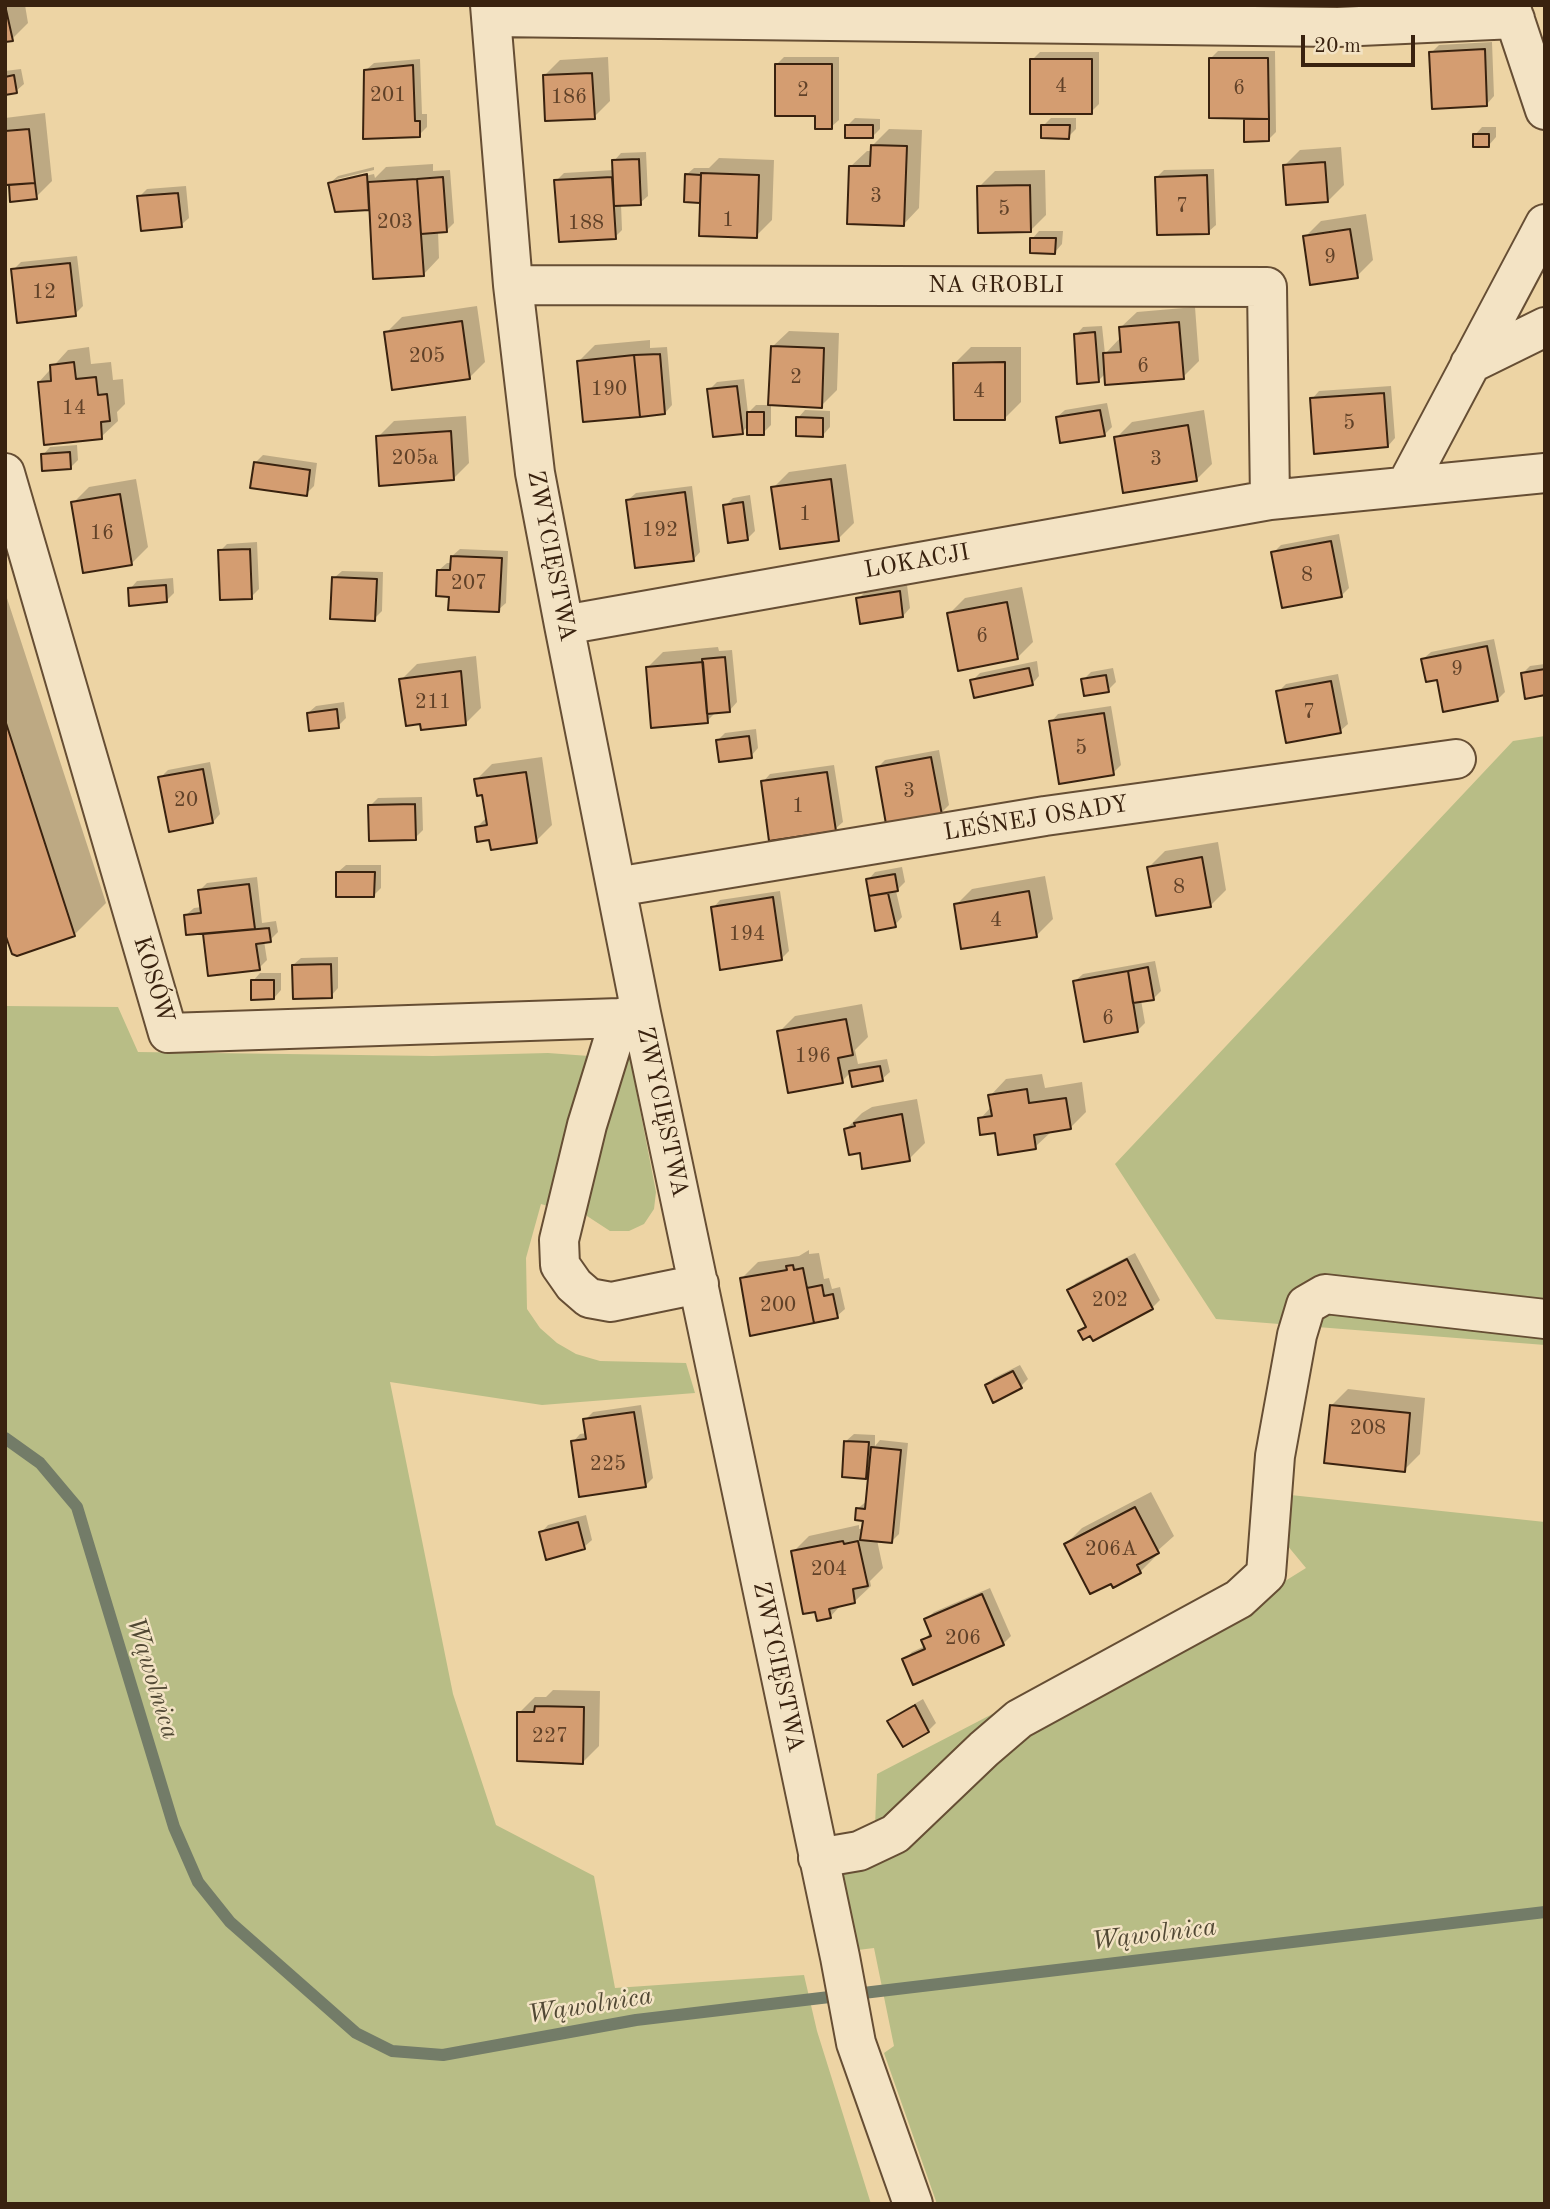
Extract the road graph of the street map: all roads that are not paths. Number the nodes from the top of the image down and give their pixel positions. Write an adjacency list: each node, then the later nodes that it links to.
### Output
1 (491, 11): 2 (street); 5 (street, ZWYCIĘSTWA)
2 (1512, 12): 3 (street)
3 (1545, 110)
4 (1545, 224): 7 (street)
5 (513, 285): 11 (street, NA GROBLI); 12 (street, ZWYCIĘSTWA)
6 (1545, 327): 7 (street)
7 (1470, 364): 10 (street)
8 (5, 473): 15 (street, KOSÓW)
9 (1545, 473): 10 (street, LOKACJI)
10 (1406, 486): 11 (street, LOKACJI)
11 (1270, 500): 12 (street, LOKACJI)
12 (564, 625): 14 (street, ZWYCIĘSTWA)
13 (1456, 760): 14 (street, LEŚNEJ OSADY)
14 (616, 887): 15 (street, ZWYCIĘSTWA)
15 (630, 1016): 16 (street, ZWYCIĘSTWA); 16 (street)
16 (699, 1284): 18 (street, ZWYCIĘSTWA)
17 (1545, 1319): 18 (street)
18 (818, 1858): 19 (street, ZWYCIĘSTWA)
19 (912, 2204)

